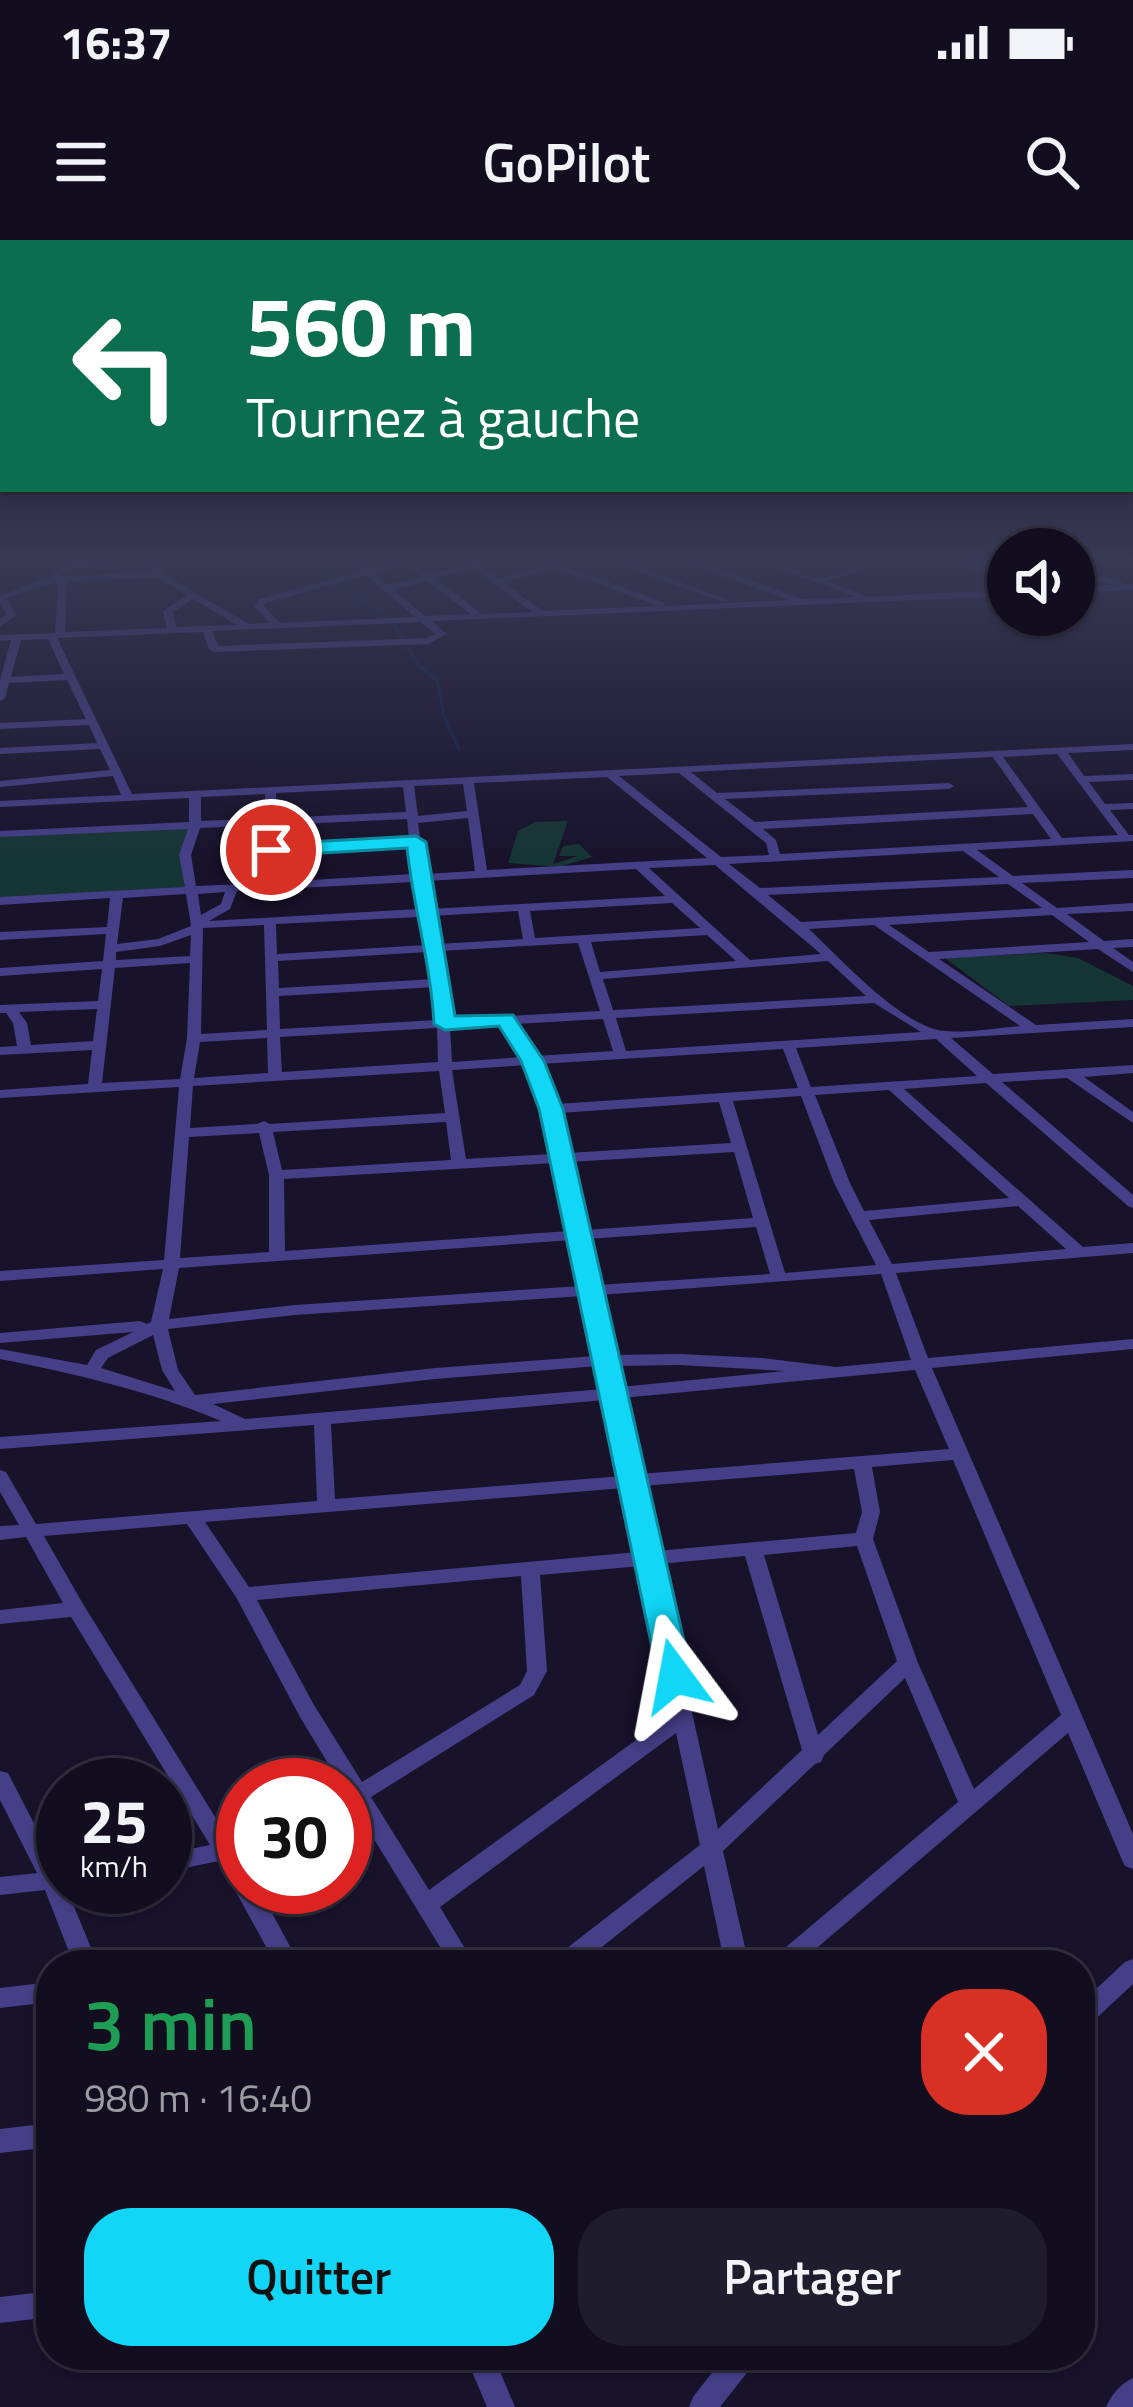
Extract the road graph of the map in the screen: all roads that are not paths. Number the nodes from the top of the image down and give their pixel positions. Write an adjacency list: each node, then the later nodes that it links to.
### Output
1 (5, 662): 4 (street)
2 (64, 662): 3 (street)
3 (69, 677): 4 (street); 6 (street)
4 (4, 680): 5 (street)
5 (0, 698)
6 (90, 722): 7 (street); 8 (street)
7 (0, 726)
8 (102, 746): 10 (street); 16 (street)
9 (1133, 747): 11 (street)
10 (0, 751)
11 (1064, 753): 12 (street); 15 (street); 20 (street)
12 (997, 756): 13 (street); 35 (street)
13 (930, 759): 14 (street); 24 (street)
14 (866, 762): 17 (street); 25 (street)
15 (1133, 762)
16 (115, 772): 22 (street); 29 (street)
17 (682, 772): 18 (street); 28 (street)
18 (611, 775): 21 (street); 49 (street)
19 (1133, 777): 20 (street)
20 (1083, 779): 33 (street)
21 (468, 782): 31 (street); 36 (street)
22 (0, 784)
23 (368, 787): 26 (street); 31 (street); 34 (street)
24 (949, 787): 25 (street); 37 (street)
25 (891, 790): 28 (street)
26 (270, 792): 27 (street); 39 (street)
27 (195, 796): 29 (street); 40 (street)
28 (716, 796): 41 (street)
29 (129, 799): 30 (street)
30 (0, 804)
31 (411, 805): 34 (street); 36 (street); 38 (street); 44 (street)
32 (1133, 806): 33 (street)
33 (1106, 807): 43 (street)
34 (370, 809): 38 (street)
35 (1036, 810): 37 (street); 45 (street)
36 (474, 814): 51 (street)
37 (967, 814): 41 (street)
38 (348, 818): 39 (street)
39 (271, 821): 40 (street); 47 (street)
40 (194, 825): 42 (street); 57 (street)
41 (752, 826): 48 (street)
42 (0, 834)
43 (1130, 838): 45 (street)
44 (416, 842): 47 (street); 53 (street)
45 (1059, 842): 46 (street)
46 (965, 847): 48 (street); 54 (street)
47 (271, 850): 55 (street)
48 (776, 858): 49 (street)
49 (718, 861): 50 (street); 58 (street)
50 (639, 866): 51 (street); 60 (street)
51 (481, 873): 53 (street)
52 (1133, 874): 54 (street)
53 (418, 876): 55 (street); 66 (street)
54 (1011, 879): 58 (street); 65 (street)
55 (271, 884): 56 (street)
56 (233, 886): 57 (street); 62 (street)
57 (193, 889): 59 (street); 70 (street)
58 (754, 892): 71 (street)
59 (117, 894): 61 (street); 72 (street)
60 (675, 899): 63 (street); 73 (street)
61 (0, 901)
62 (226, 906): 68 (street); 70 (street)
63 (523, 906): 66 (street); 77 (street)
64 (1133, 907): 65 (street)
65 (1054, 910): 69 (street); 79 (street)
66 (424, 911): 67 (street); 80 (street)
67 (270, 921): 68 (street); 76 (street)
68 (251, 922): 70 (street)
69 (877, 922): 71 (street); 83 (street)
70 (197, 925): 81 (street); 86 (street)
71 (798, 926): 84 (street)
72 (112, 930): 74 (street); 81 (street)
73 (709, 931): 75 (street); 87 (street)
74 (0, 936)
75 (583, 938): 77 (street); 91 (street)
76 (270, 940): 82 (street); 85 (street)
77 (530, 942): 80 (street)
78 (1133, 944): 79 (street)
79 (1101, 945): 83 (street); 89 (street)
80 (436, 947): 82 (street); 92 (street)
81 (110, 949): 88 (street)
82 (322, 955): 85 (street)
83 (925, 956): 101 (street)
84 (832, 957): 87 (street); 94 (street)
85 (270, 958): 93 (street)
86 (195, 959): 88 (street); 104 (street)
87 (748, 965): 91 (street)
88 (108, 967): 90 (street); 95 (street)
89 (1133, 968)
90 (0, 972)
91 (598, 976): 97 (street)
92 (442, 983): 93 (street); 100 (street)
93 (272, 997): 102 (street)
94 (876, 999): 97 (street); 103 (street)
95 (104, 1005): 96 (street); 105 (street)
96 (5, 1009): 107 (street)
97 (608, 1014): 98 (street); 109 (street)
98 (505, 1019): 100 (street); 110 (street)
99 (1133, 1023): 101 (street)
100 (445, 1024): 102 (street); 111 (street)
101 (1033, 1029): 103 (street)
102 (273, 1034): 104 (street); 114 (street)
103 (939, 1036): 106 (street); 115 (street)
104 (194, 1038): 116 (street)
105 (99, 1045): 107 (street); 118 (street)
106 (790, 1048): 109 (street); 119 (street)
107 (25, 1049): 108 (street)
108 (0, 1051)
109 (621, 1055): 110 (street)
110 (532, 1061): 111 (street); 122 (street)
111 (445, 1066): 114 (street); 123 (street)
112 (1133, 1069): 113 (street)
113 (1071, 1073): 115 (street); 124 (street)
114 (275, 1077): 116 (street)
115 (987, 1080): 117 (street); 132 (street)
116 (186, 1084): 118 (street); 126 (street)
117 (894, 1087): 119 (street); 131 (street)
118 (94, 1088): 120 (street)
119 (810, 1091): 121 (street); 133 (street)
120 (0, 1094)
121 (725, 1099): 122 (street); 127 (street)
122 (551, 1109): 128 (street)
123 (451, 1117): 125 (street); 129 (street)
124 (1133, 1119)
125 (264, 1125): 126 (street); 130 (street)
126 (185, 1133): 139 (street)
127 (739, 1147): 128 (street); 134 (street)
128 (560, 1158): 129 (street); 135 (street)
129 (458, 1163): 130 (street)
130 (276, 1175): 138 (street)
131 (1023, 1201): 133 (street); 137 (street)
132 (1133, 1202)
133 (863, 1216): 140 (street)
134 (762, 1222): 135 (street); 142 (street)
135 (575, 1233): 138 (street); 143 (street)
136 (1133, 1248): 137 (street)
137 (1080, 1253): 140 (street)
138 (278, 1255): 139 (street)
139 (172, 1263): 141 (street); 144 (street)
140 (887, 1270): 142 (street); 149 (street)
141 (0, 1276)
142 (779, 1278): 143 (street)
143 (588, 1288): 144 (street); 148 (street)
144 (158, 1325): 145 (street); 150 (street); 153 (street)
145 (0, 1338)
146 (1133, 1344): 149 (street)
147 (0, 1354): 150 (street)
148 (605, 1360): 151 (street); 152 (street); 153 (street)
149 (922, 1366): 151 (street); 157 (street)
150 (91, 1371): 153 (street)
151 (843, 1373): 152 (street)
152 (611, 1393): 154 (street); 160 (street)
153 (190, 1401): 155 (street)
154 (322, 1419): 155 (street); 161 (street)
155 (245, 1424): 156 (street)
156 (0, 1443)
157 (960, 1454): 158 (street); 173 (street)
158 (862, 1460): 160 (street); 165 (street)
159 (0, 1475): 163 (street)
160 (629, 1480): 161 (street); 167 (street)
161 (326, 1505): 162 (street)
162 (192, 1517): 163 (street); 169 (street)
163 (32, 1530): 164 (street); 170 (street)
164 (0, 1533)
165 (864, 1539): 166 (street); 172 (street)
166 (753, 1550): 167 (street); 175 (street)
167 (646, 1560): 168 (street); 174 (street)
168 (530, 1572): 169 (street); 178 (street)
169 (244, 1594): 176 (street)
170 (76, 1609): 171 (street); 180 (street)
171 (0, 1617)
172 (908, 1663): 175 (street); 179 (street)
173 (1073, 1717): 179 (street); 184 (street)
174 (682, 1718): 183 (street); 187 (street)
175 (814, 1756): 183 (street)
176 (332, 1758)
177 (0, 1779): 182 (street)
178 (372, 1788)
179 (970, 1804): 195 (street)
180 (216, 1820)
181 (372, 1825): 187 (street)
182 (36, 1843)
183 (712, 1848): 193 (street); 194 (street)
184 (1133, 1860)
185 (36, 1882): 186 (street)
186 (0, 1886)
187 (427, 1904): 192 (street)
188 (69, 1914): 190 (street)
189 (261, 1914): 191 (street)
190 (81, 1950)
191 (280, 1950)
192 (455, 1950)
193 (581, 1950)
194 (734, 1950)
195 (800, 1950)
196 (1133, 1969): 199 (street)
197 (36, 1994): 198 (street)
198 (0, 1998)
199 (1095, 2004)
200 (36, 2137): 201 (street)
201 (0, 2141)
202 (36, 2306): 203 (street)
203 (0, 2310)
204 (485, 2370): 207 (street)
205 (731, 2370): 208 (street)
206 (1133, 2392): 209 (street)
207 (501, 2407)
208 (704, 2407)
209 (1120, 2407)

